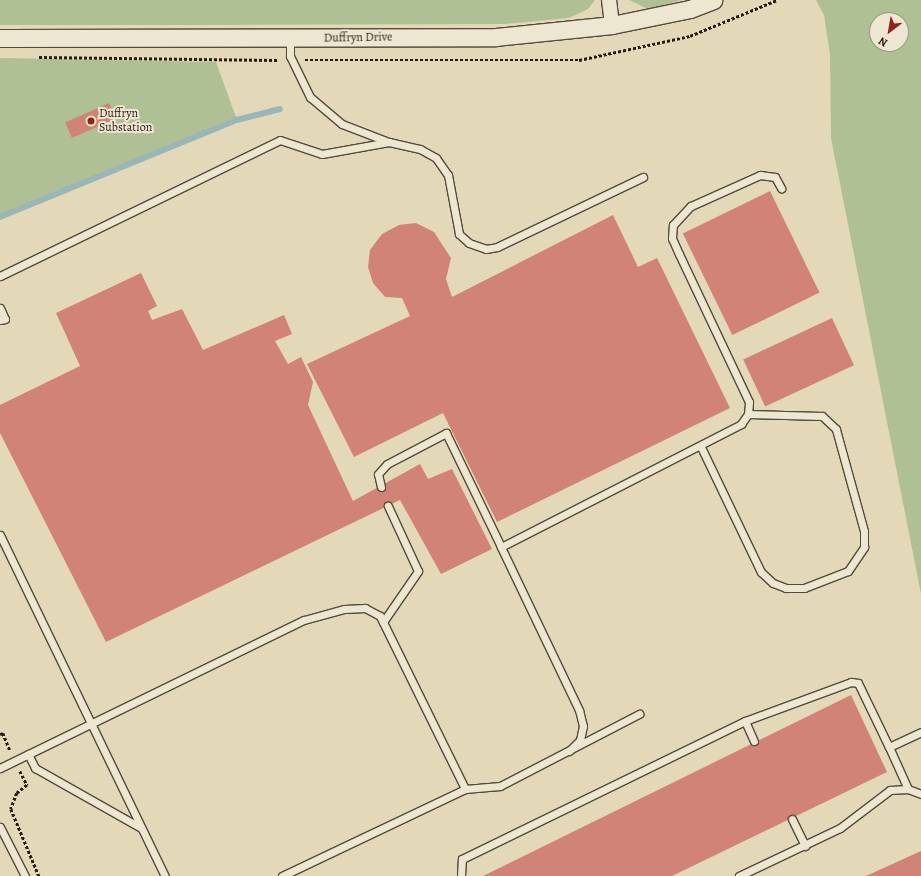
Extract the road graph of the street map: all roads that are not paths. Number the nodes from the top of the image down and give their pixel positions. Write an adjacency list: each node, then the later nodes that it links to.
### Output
1 (609, 0): 3 (street)
2 (713, 0): 3 (street, Duffryn Drive)
3 (612, 25): 5 (street, Duffryn Drive)
4 (0, 38): 5 (street, Duffryn Drive)
5 (290, 38): 6 (lane)
6 (389, 142): 7 (lane); 9 (lane)
7 (643, 177)
8 (781, 188): 12 (lane)
9 (0, 276)
10 (0, 308): 11 (lane)
11 (0, 320)
12 (748, 414): 13 (lane); 13 (lane)
13 (701, 447): 17 (lane)
14 (381, 487): 17 (lane)
15 (388, 506): 18 (lane)
16 (0, 535): 21 (lane)
17 (501, 547): 25 (lane)
18 (383, 622): 21 (lane); 28 (lane)
19 (639, 714): 25 (lane)
20 (745, 721): 23 (lane); 24 (lane); 38 (lane)
21 (91, 722): 26 (lane); 33 (lane)
22 (921, 732): 24 (lane)
23 (754, 741)
24 (889, 747): 29 (lane)
25 (569, 751): 28 (lane)
26 (28, 754): 27 (lane); 33 (lane)
27 (0, 768)
28 (465, 789): 37 (lane)
29 (908, 790): 30 (lane); 34 (lane)
30 (921, 794)
31 (792, 819): 34 (lane)
32 (0, 828): 35 (lane)
33 (141, 828): 36 (lane)
34 (805, 846): 39 (lane)
35 (25, 876)
36 (165, 876)
37 (282, 876)
38 (461, 876)
39 (739, 876)

